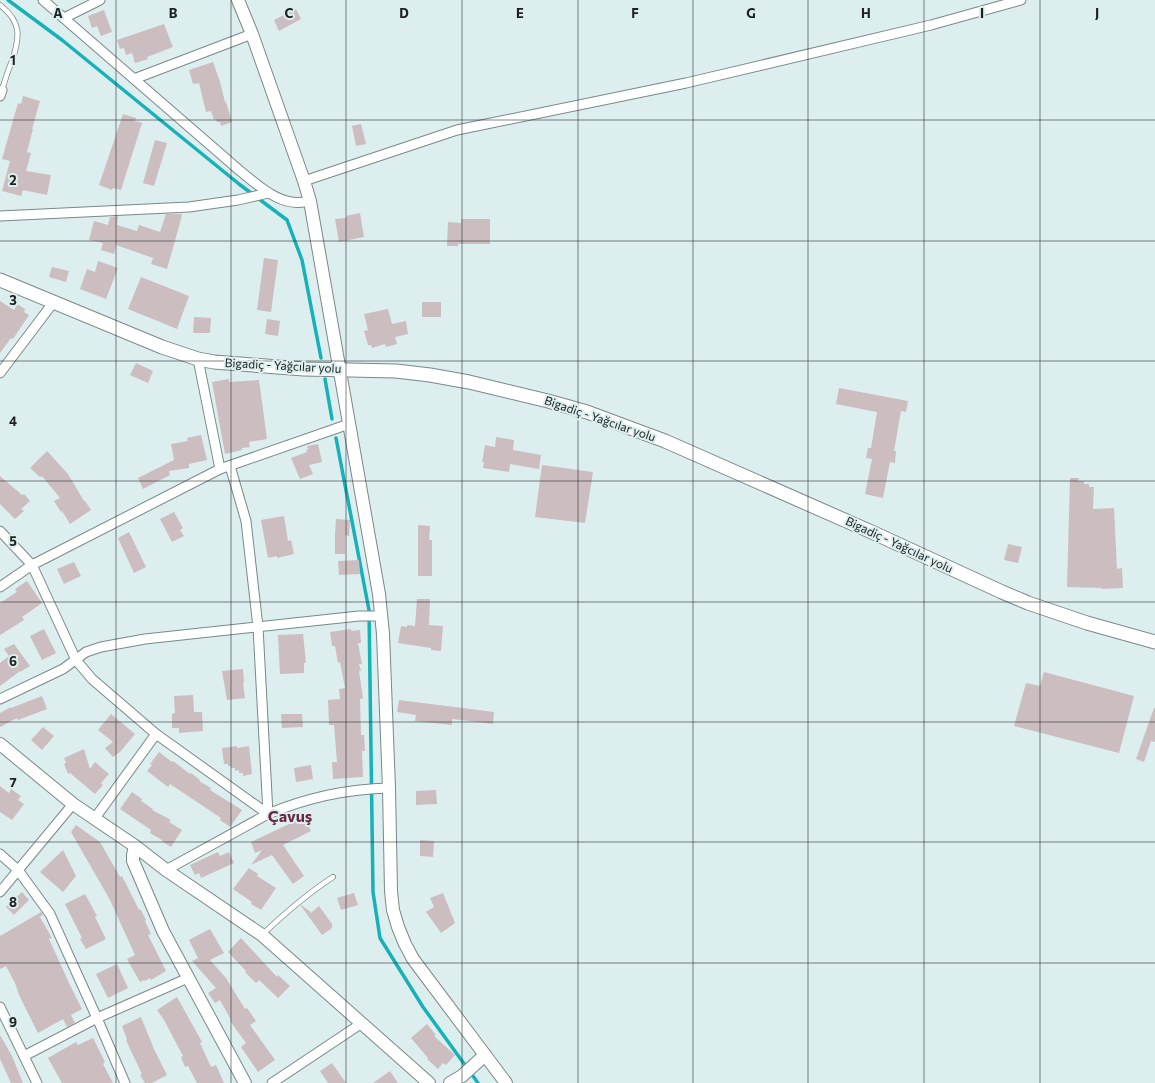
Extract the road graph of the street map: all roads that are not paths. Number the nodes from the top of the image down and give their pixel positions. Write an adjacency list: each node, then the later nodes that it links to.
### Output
1 (43, 0): 6 (street)
2 (100, 0): 6 (street)
3 (238, 0): 7 (street)
4 (1021, 0): 10 (street)
5 (0, 5): 9 (lane)
6 (64, 18): 8 (street)
7 (252, 34): 8 (street); 10 (street)
8 (134, 79): 11 (street)
9 (1, 93)
10 (304, 181): 12 (street)
11 (264, 194): 12 (street); 13 (street)
12 (310, 201): 17 (street)
13 (0, 216)
14 (0, 280): 15 (main road, Bigadiç - Yağcılar yolu)
15 (53, 303): 16 (main road, Bigadiç - Yağcılar yolu); 18 (street)
16 (198, 359): 17 (main road, Bigadiç - Yağcılar yolu); 21 (street)
17 (339, 369): 19 (street); 27 (main road, Bigadiç - Yağcılar yolu)
18 (0, 374)
19 (349, 424): 20 (street); 25 (street)
20 (230, 466): 21 (street); 26 (street)
21 (220, 469): 23 (street)
22 (0, 532): 23 (street)
23 (32, 565): 24 (street); 28 (street)
24 (0, 587)
25 (378, 616): 26 (street); 32 (street)
26 (258, 627): 28 (street); 34 (street)
27 (1155, 642)
28 (76, 660): 29 (street); 30 (street)
29 (0, 699)
30 (156, 734): 34 (street); 35 (street)
31 (0, 744): 33 (street)
32 (385, 788): 34 (street); 47 (street)
33 (73, 804): 35 (street); 38 (street)
34 (268, 814): 39 (street)
35 (95, 818): 36 (street)
36 (134, 846): 39 (street); 43 (street)
37 (0, 854): 38 (street)
38 (18, 870): 41 (street); 45 (street)
39 (166, 870): 42 (street)
40 (333, 878): 42 (lane)
41 (0, 892)
42 (262, 935): 46 (street)
43 (188, 978): 45 (street); 51 (street)
44 (0, 1007): 48 (street)
45 (97, 1018): 48 (street); 50 (street)
46 (362, 1023): 52 (street); 53 (street)
47 (485, 1055): 54 (street); 55 (street)
48 (24, 1056): 49 (street)
49 (37, 1083)
50 (125, 1083)
51 (245, 1083)
52 (272, 1083)
53 (429, 1083)
54 (450, 1083)
55 (506, 1083)

